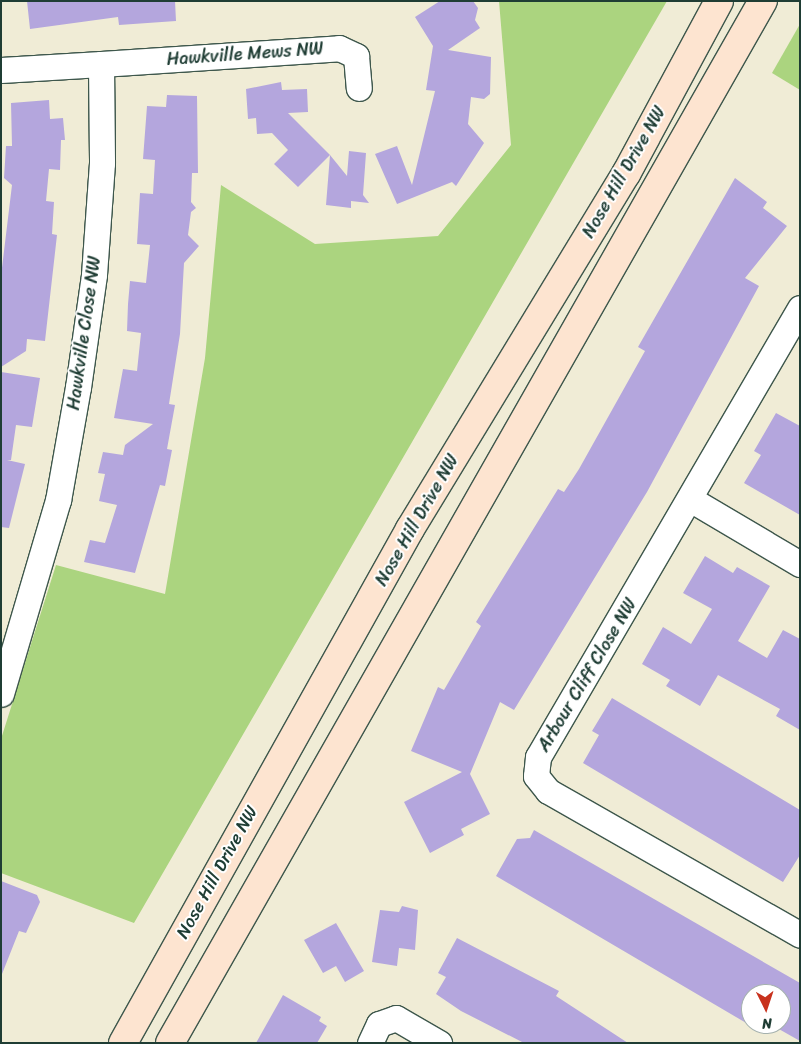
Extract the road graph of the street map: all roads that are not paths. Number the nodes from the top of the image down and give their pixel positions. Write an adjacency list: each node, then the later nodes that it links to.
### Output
1 (719, 1): 11 (main road, Nose Hill Drive NW)
2 (763, 1): 12 (main road)
3 (102, 64): 4 (street); 5 (street, Hawkville Mews NW); 9 (street, Hawkville Close NW)
4 (1, 70)
5 (359, 88)
6 (800, 308): 7 (street, Arbour Cliff Close NW)
7 (690, 499): 8 (street); 10 (street, Arbour Cliff Close NW)
8 (800, 564)
9 (1, 694)
10 (800, 935)
11 (123, 1043)
12 (170, 1043)
13 (370, 1043): 14 (street)
14 (438, 1043)

